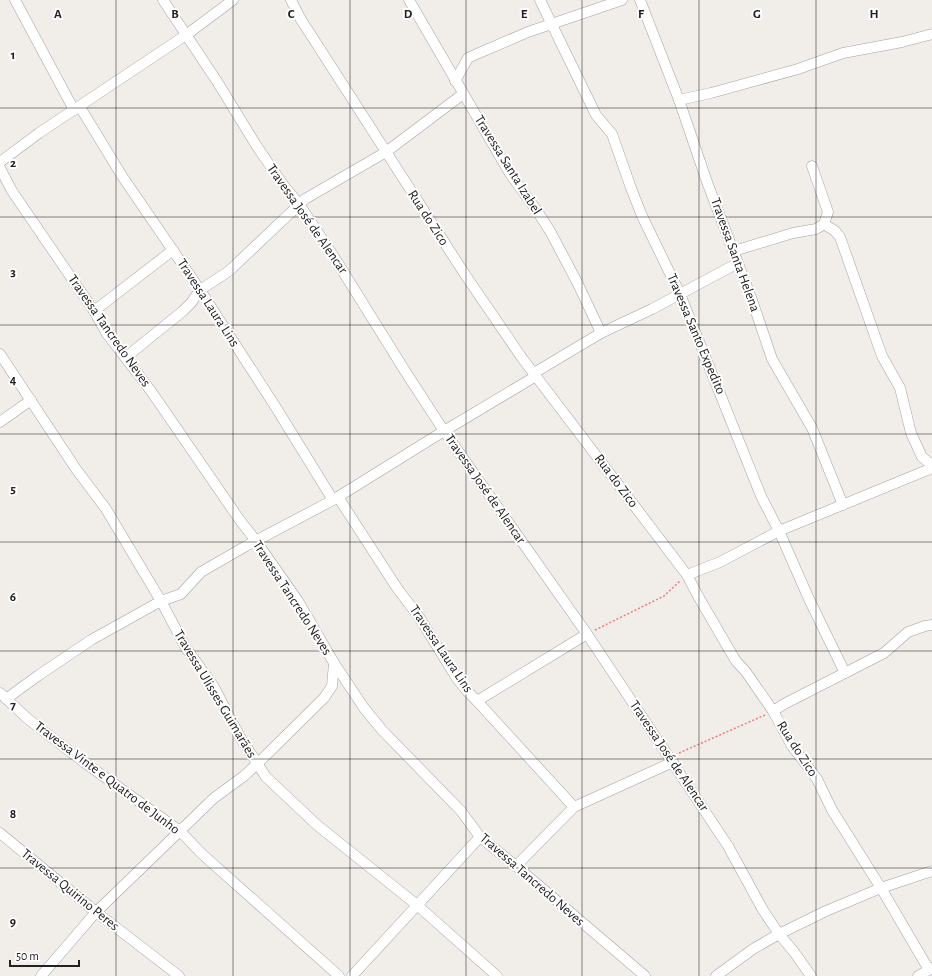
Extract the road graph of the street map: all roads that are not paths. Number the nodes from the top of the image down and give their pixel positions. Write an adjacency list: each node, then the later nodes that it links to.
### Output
1 (15, 0): 15 (street, Travessa Laura Lins)
2 (163, 0): 11 (street, Travessa José de Alencar)
3 (233, 0): 11 (street)
4 (291, 0): 16 (street, Rua do Zico)
5 (410, 0): 12 (street, Travessa Santa Izabel)
6 (540, 0): 9 (street, Travessa Santo Expedito)
7 (622, 0): 9 (street)
8 (640, 0): 14 (street, Travessa Santa Helena)
9 (552, 23): 12 (street); 26 (street, Travessa Santo Expedito)
10 (932, 34): 14 (street)
11 (186, 35): 15 (street); 20 (street, Travessa José de Alencar)
12 (455, 81): 13 (street, Travessa Santa Izabel)
13 (463, 94): 16 (street); 28 (street, Travessa Santa Izabel)
14 (679, 100): 23 (street, Travessa Santa Helena)
15 (77, 108): 17 (street); 22 (street, Travessa Laura Lins)
16 (386, 152): 20 (street); 31 (street, Rua do Zico)
17 (0, 162)
18 (812, 166): 21 (street)
19 (0, 168): 27 (street, Travessa Tancredo Neves)
20 (299, 204): 25 (street); 34 (street, Travessa José de Alencar)
21 (824, 224): 23 (street); 35 (street)
22 (173, 250): 25 (street, Travessa Laura Lins); 27 (street)
23 (734, 251): 24 (street, Travessa Santa Helena)
24 (738, 263): 26 (street); 37 (street, Travessa Santa Helena)
25 (200, 290): 30 (street); 36 (street, Travessa Laura Lins)
26 (680, 294): 28 (street); 38 (street, Travessa Santo Expedito)
27 (94, 311): 30 (street, Travessa Tancredo Neves)
28 (601, 333): 31 (street)
29 (0, 354): 32 (street, Travessa Ulisses Guimarães)
30 (126, 357): 39 (street, Travessa Tancredo Neves)
31 (535, 375): 34 (street); 40 (street, Rua do Zico)
32 (32, 400): 33 (street); 41 (street, Travessa Ulisses Guimarães)
33 (0, 422)
34 (444, 430): 36 (street); 43 (street, Travessa José de Alencar)
35 (932, 467): 37 (street)
36 (336, 499): 39 (street); 47 (street, Travessa Laura Lins)
37 (843, 504): 38 (street)
38 (779, 532): 40 (street); 45 (street, Travessa Santo Expedito)
39 (256, 541): 41 (street); 44 (street, Travessa Tancredo Neves)
40 (688, 575): 48 (street, Rua do Zico)
41 (161, 601): 46 (street); 50 (street, Travessa Ulisses Guimarães)
42 (932, 625): 45 (street)
43 (587, 634): 47 (street); 49 (street, Travessa José de Alencar)
44 (334, 663): 50 (street); 54 (street, Travessa Tancredo Neves)
45 (845, 673): 48 (street)
46 (3, 696): 52 (street, Travessa Vinte e Quatro de Junho)
47 (477, 701): 51 (street, Travessa Laura Lins)
48 (772, 711): 57 (street, Rua do Zico)
49 (671, 760): 51 (street); 60 (street, Travessa José de Alencar)
50 (257, 764): 52 (street); 58 (street, Travessa Ulisses Guimarães)
51 (574, 808): 55 (street)
52 (180, 831): 59 (street); 64 (street, Travessa Vinte e Quatro de Junho)
53 (0, 833): 59 (street, Travessa Quirino Peres)
54 (480, 837): 55 (street, Travessa Tancredo Neves); 58 (street)
55 (516, 866): 67 (street, Travessa Tancredo Neves)
56 (932, 871): 57 (street)
57 (881, 888): 60 (street); 61 (street, Rua do Zico)
58 (417, 905): 65 (street); 66 (street, Travessa Ulisses Guimarães)
59 (96, 912): 62 (street); 63 (street, Travessa Quirino Peres)
60 (779, 934): 68 (street); 69 (street, Travessa José de Alencar)
61 (930, 969): 70 (street)
62 (41, 976)
63 (179, 976)
64 (339, 976)
65 (352, 976)
66 (497, 976)
67 (645, 976)
68 (716, 976)
69 (811, 976)
70 (918, 976)

